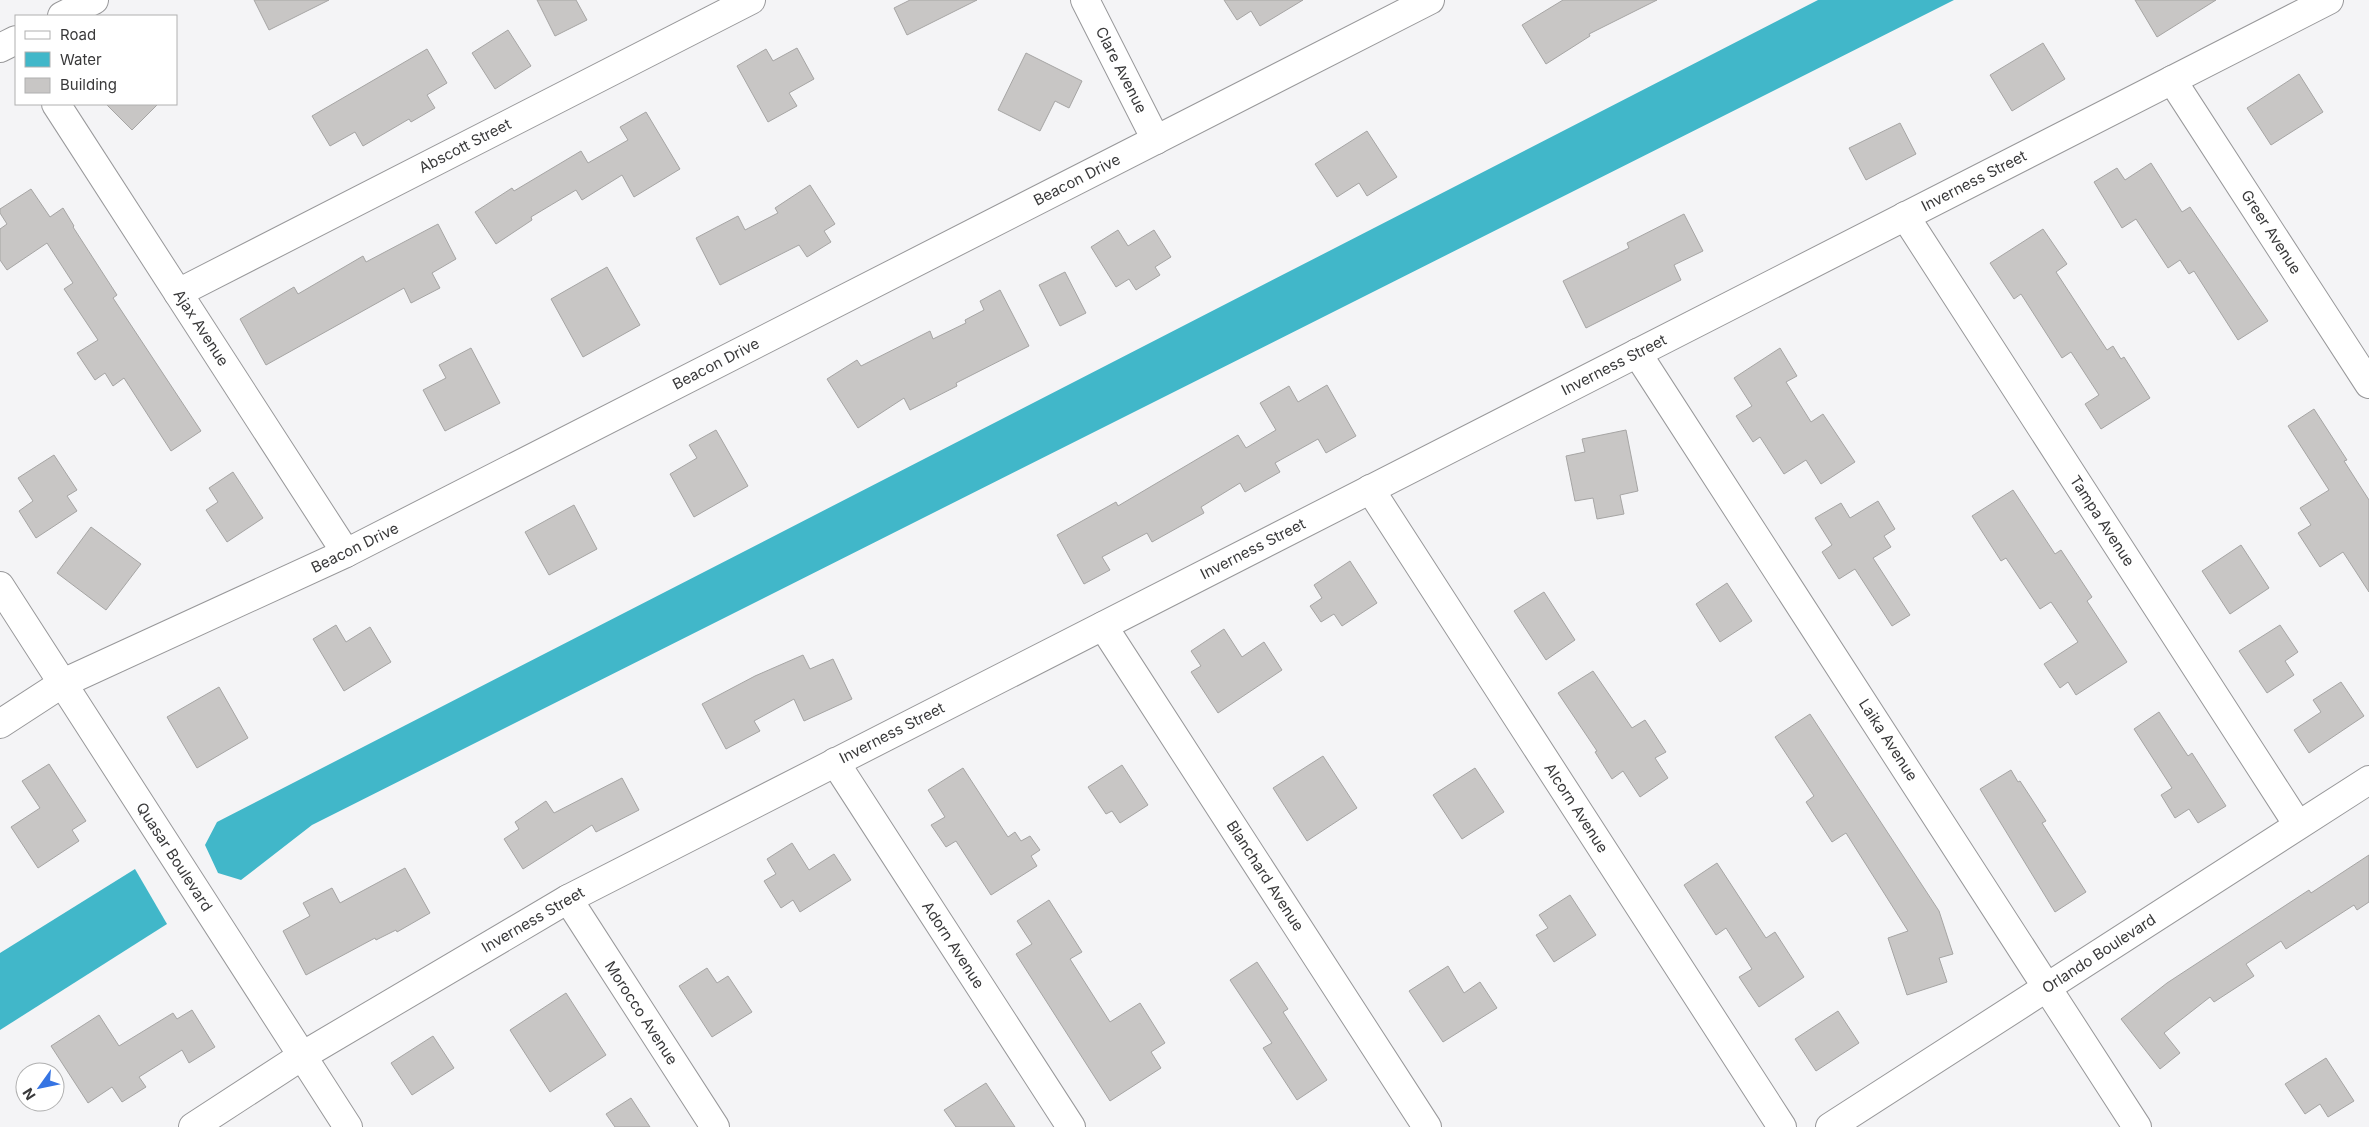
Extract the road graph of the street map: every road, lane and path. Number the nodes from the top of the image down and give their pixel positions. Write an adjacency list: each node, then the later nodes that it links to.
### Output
1 (94, 0): 6 (street)
2 (751, 0): 11 (street, Abscott Street)
3 (1085, 0): 9 (street, Clare Avenue)
4 (1430, 0): 9 (street, Beacon Drive)
5 (2329, 0): 7 (street, Inverness Street)
6 (64, 15)
7 (2172, 80): 10 (street, Inverness Street); 13 (street, Greer Avenue)
8 (57, 105): 11 (street, Ajax Avenue)
9 (1156, 140): 15 (street, Beacon Drive)
10 (1905, 216): 12 (street, Inverness Street); 22 (street, Tampa Avenue)
11 (178, 292): 15 (street, Ajax Avenue)
12 (1638, 353): 14 (street, Inverness Street); 24 (street, Laika Avenue)
13 (2368, 380)
14 (1370, 489): 17 (street, Inverness Street); 31 (street, Alcorn Avenue)
15 (346, 553): 18 (street, Beacon Drive)
16 (0, 586): 18 (street, Quasar Boulevard)
17 (1103, 626): 20 (street, Inverness Street); 30 (street, Blanchard Avenue)
18 (63, 683): 19 (street, Beacon Drive); 25 (street, Quasar Boulevard)
19 (0, 724)
20 (835, 762): 23 (street, Inverness Street); 29 (street, Adorn Avenue)
21 (2369, 780): 22 (street, Orlando Boulevard)
22 (2298, 825): 24 (street, Orlando Boulevard)
23 (568, 899): 25 (street, Inverness Street); 28 (street, Morocco Avenue)
24 (2047, 987): 32 (street, Orlando Boulevard); 33 (street, Laika Avenue)
25 (302, 1056): 26 (street, Inverness Street); 27 (street, Quasar Boulevard)
26 (193, 1127)
27 (348, 1127)
28 (715, 1127)
29 (1071, 1127)
30 (1427, 1127)
31 (1782, 1127)
32 (1830, 1127)
33 (2138, 1127)

